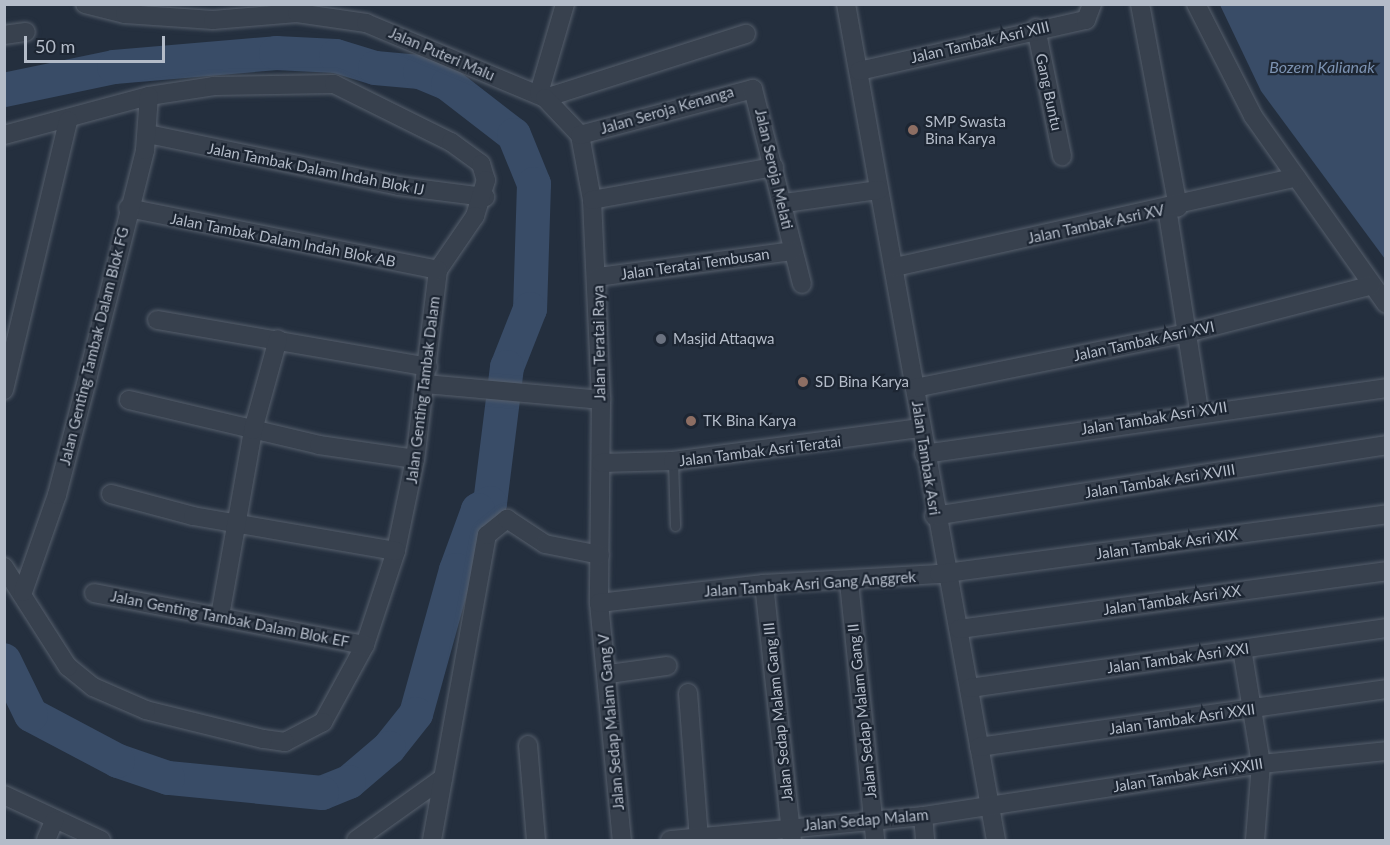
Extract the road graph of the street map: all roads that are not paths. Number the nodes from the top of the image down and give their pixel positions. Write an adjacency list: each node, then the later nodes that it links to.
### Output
1 (85, 4): 14 (street, Jalan Puteri Malu)
2 (565, 4): 14 (street)
3 (846, 4): 11 (street, Jalan Tambak Asri)
4 (1092, 4): 7 (street, Jalan Tambak Asri XIII)
5 (1140, 4): 27 (street)
6 (1196, 4): 21 (street)
7 (1036, 28): 11 (street, Jalan Tambak Asri XIII); 19 (street, Gang Buntu)
8 (26, 32): 10 (street)
9 (746, 34): 14 (street)
10 (4, 35)
11 (859, 71): 22 (street, Jalan Tambak Asri)
12 (753, 89): 18 (street, Jalan Seroja Kenanga); 20 (street, Jalan Seroja Melati)
13 (148, 96): 15 (street); 16 (street, Jalan Genting Tambak Dalam Blok FG); 23 (street)
14 (542, 96): 18 (street)
15 (68, 121): 17 (street); 41 (street)
16 (148, 134): 23 (street, Jalan Tambak Dalam Indah Blok IJ); 26 (street, Jalan Genting Tambak Dalam Blok FG)
17 (4, 135)
18 (580, 135): 24 (street, Jalan Teratai Raya)
19 (1062, 156)
20 (774, 167): 24 (street); 25 (street, Jalan Seroja Melati)
21 (1296, 177): 27 (street, Jalan Tambak Asri XV); 33 (street)
22 (879, 190): 25 (street); 29 (street, Jalan Tambak Asri)
23 (485, 197): 30 (street, Jalan Genting Tambak Dalam)
24 (592, 200): 31 (street, Jalan Teratai Raya)
25 (786, 203): 28 (street, Jalan Seroja Melati)
26 (128, 208): 30 (street, Jalan Tambak Dalam Indah Blok AB); 64 (street, Jalan Genting Tambak Dalam Blok FG)
27 (1173, 208): 29 (street, Jalan Tambak Asri XV); 36 (street)
28 (792, 251): 31 (street, Jalan Teratai Tembusan); 32 (street, Jalan Seroja Melati)
29 (895, 267): 39 (street, Jalan Tambak Asri)
30 (438, 270): 38 (street, Jalan Genting Tambak Dalam)
31 (598, 277): 43 (street, Jalan Teratai Raya)
32 (802, 284)
33 (1372, 285): 34 (street); 36 (street, Jalan Tambak Asri XVI)
34 (1386, 304)
35 (157, 320): 37 (street)
36 (1187, 333): 39 (street, Jalan Tambak Asri XVI); 44 (street)
37 (278, 339): 38 (street); 46 (street)
38 (427, 375): 43 (street); 49 (street, Jalan Genting Tambak Dalam)
39 (915, 388): 45 (street, Jalan Tambak Asri)
40 (1386, 388): 44 (street, Jalan Tambak Asri XVII)
41 (4, 390)
42 (129, 400): 46 (street)
43 (601, 400): 51 (street, Jalan Teratai Raya)
44 (1199, 411): 48 (street, Jalan Tambak Asri XVII)
45 (919, 428): 48 (street, Jalan Tambak Asri); 50 (street, Jalan Tambak Asri Teratai)
46 (253, 430): 49 (street); 55 (street)
47 (1386, 445): 54 (street, Jalan Tambak Asri XVIII)
48 (924, 454): 54 (street, Jalan Tambak Asri)
49 (416, 459): 57 (street, Jalan Genting Tambak Dalam)
50 (673, 461): 51 (street, Jalan Tambak Asri Teratai); 56 (lane)
51 (601, 463): 58 (street, Jalan Teratai Raya)
52 (111, 494): 55 (street)
53 (1386, 514): 61 (street, Jalan Tambak Asri XIX)
54 (934, 516): 61 (street, Jalan Tambak Asri)
55 (237, 524): 57 (street); 67 (street)
56 (675, 526)
57 (396, 551): 70 (street, Jalan Genting Tambak Dalam)
58 (600, 555): 66 (street, Jalan Teratai Raya); 82 (street)
59 (4, 567): 64 (street, Jalan Genting Tambak Dalam)
60 (1386, 571): 69 (street, Jalan Tambak Asri XX)
61 (949, 573): 62 (street, Jalan Tambak Asri Gang Anggrek); 69 (street, Jalan Tambak Asri)
62 (849, 582): 63 (street, Jalan Tambak Asri Gang Anggrek); 86 (street, Jalan Sedap Malam Gang II)
63 (764, 584): 66 (street, Jalan Tambak Asri Gang Anggrek); 88 (street, Jalan Sedap Malam Gang III)
64 (23, 592): 70 (street, Jalan Genting Tambak Dalam)
65 (94, 593): 67 (street, Jalan Genting Tambak Dalam Blok EF)
66 (599, 603): 73 (street, Jalan Sedap Malam Gang V)
67 (220, 616): 70 (street, Jalan Genting Tambak Dalam Blok EF)
68 (1386, 628): 71 (street, Jalan Tambak Asri XXI)
69 (959, 629): 74 (street, Jalan Tambak Asri)
70 (365, 645)
71 (1242, 649): 74 (street, Jalan Tambak Asri XXI); 77 (street)
72 (668, 666): 73 (street)
73 (609, 674): 95 (street, Jalan Sedap Malam Gang V)
74 (970, 688): 79 (street, Jalan Tambak Asri)
75 (1386, 689): 77 (street, Jalan Tambak Asri XXII)
76 (688, 693): 89 (street)
77 (1255, 709): 79 (street, Jalan Tambak Asri XXII); 81 (street)
78 (528, 745): 94 (street)
79 (979, 747): 84 (street, Jalan Tambak Asri)
80 (1386, 750): 81 (street, Jalan Tambak Asri XXIII)
81 (1261, 764): 84 (street, Jalan Tambak Asri XXIII); 100 (street)
82 (443, 778): 92 (street); 93 (street)
83 (4, 795): 87 (street)
84 (991, 805): 85 (street, Jalan Sedap Malam); 99 (street, Jalan Tambak Asri)
85 (923, 816): 86 (street, Jalan Sedap Malam); 98 (street)
86 (874, 820): 88 (street, Jalan Sedap Malam); 97 (street, Jalan Sedap Malam Gang II)
87 (54, 821): 90 (street); 91 (street)
88 (791, 833): 89 (street, Jalan Sedap Malam)
89 (699, 838): 96 (street, Jalan Sedap Malam)
90 (46, 840)
91 (101, 840)
92 (356, 840)
93 (432, 840)
94 (536, 840)
95 (622, 840)
96 (670, 840)
97 (875, 840)
98 (925, 840)
99 (996, 840)
100 (1255, 840)

